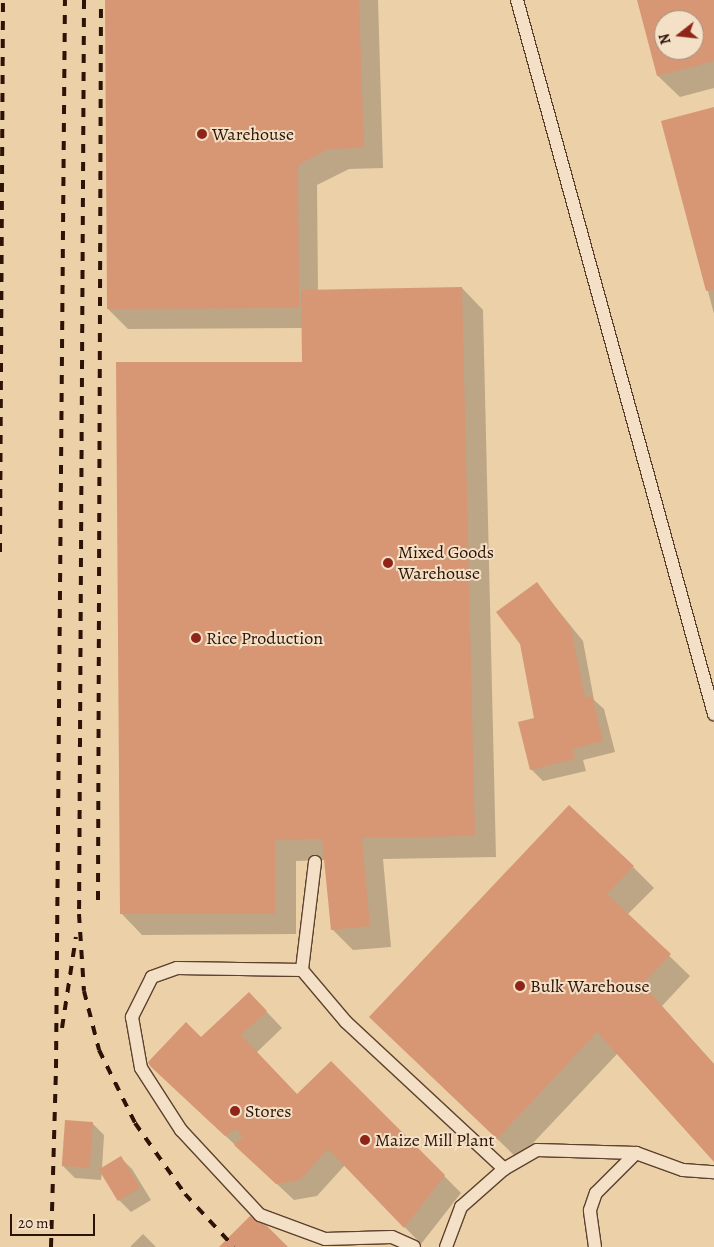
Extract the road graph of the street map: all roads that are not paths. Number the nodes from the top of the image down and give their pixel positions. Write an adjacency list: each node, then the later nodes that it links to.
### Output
1 (517, 0): 2 (lane)
2 (714, 714)
3 (315, 862): 4 (lane)
4 (302, 970): 6 (lane); 8 (lane)
5 (636, 1153): 6 (lane); 7 (lane); 10 (lane)
6 (504, 1168): 9 (lane)
7 (714, 1172)
8 (414, 1247)
9 (446, 1247)
10 (595, 1247)

